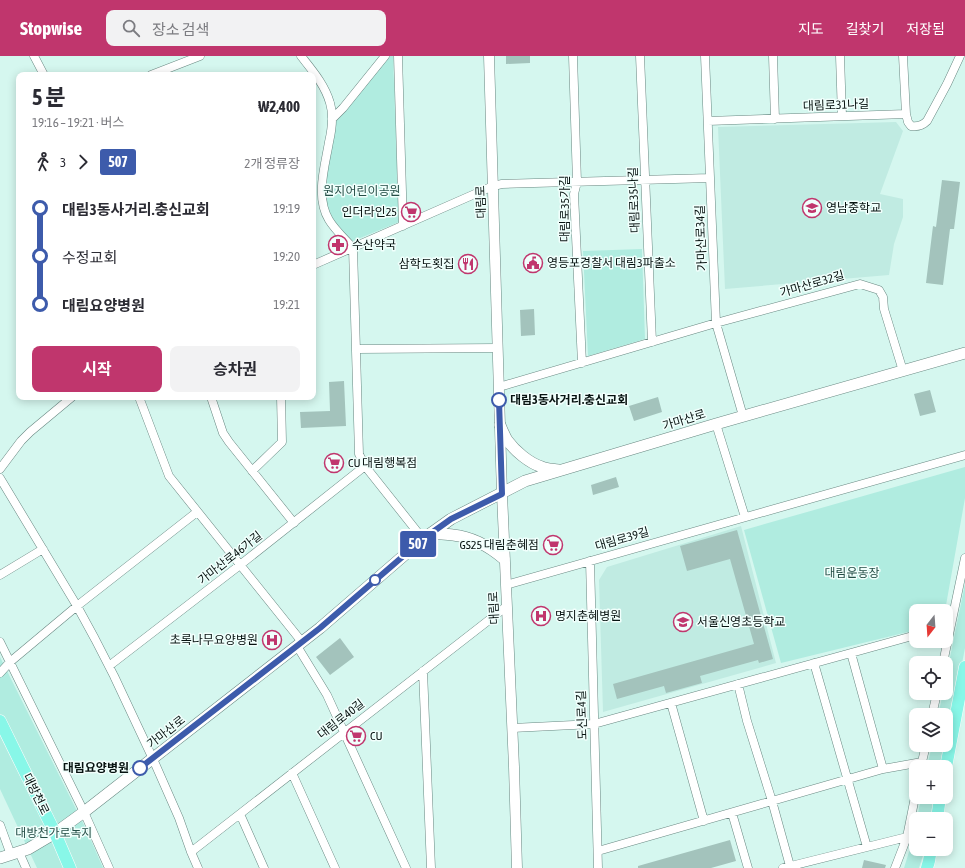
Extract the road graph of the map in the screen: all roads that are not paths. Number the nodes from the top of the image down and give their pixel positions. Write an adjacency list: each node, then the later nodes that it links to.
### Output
1 (34, 56): 14 (street)
2 (200, 56): 15 (street)
3 (301, 56): 16 (street)
4 (385, 56): 20 (street)
5 (398, 56): 27 (street)
6 (489, 56): 26 (street, 대림로)
7 (573, 56): 25 (street, 대림로35가길)
8 (640, 56): 24 (street, 대림로35나길)
9 (705, 56): 22 (street, 가마산로34길)
10 (772, 56): 21 (street)
11 (840, 56): 19 (street)
12 (904, 56): 18 (street)
13 (960, 56): 18 (street)
14 (42, 72)
15 (159, 72)
16 (313, 72)
17 (316, 76): 20 (street)
18 (906, 114): 19 (street, 대림로31나길)
19 (842, 116): 21 (street, 대림로31나길)
20 (332, 119): 28 (street)
21 (775, 119): 22 (street, 대림로31나길)
22 (708, 121): 23 (street, 가마산로34길)
23 (710, 178): 24 (street); 30 (street, 가마산로34길)
24 (645, 180): 25 (street); 31 (street, 대림로35나길)
25 (577, 182): 26 (street); 35 (street, 대림로35가길)
26 (493, 186): 27 (street); 32 (street, 대림로)
27 (403, 226): 28 (street)
28 (353, 248): 29 (street); 33 (street)
29 (316, 264)
30 (716, 323): 31 (street, 가마산로32길); 36 (street, 가마산로32길); 42 (street, 가마산로34길)
31 (652, 342): 35 (street, 가마산로32길)
32 (498, 348): 33 (street); 37 (street, 대림로)
33 (357, 349): 46 (street)
34 (965, 353): 36 (main road, 가마산로)
35 (582, 363): 37 (street, 가마산로32길)
36 (902, 371): 42 (main road, 가마산로)
37 (499, 387): 44 (street, 대림로)
38 (68, 400): 47 (street)
39 (140, 400): 52 (street)
40 (212, 400): 49 (street)
41 (281, 400): 49 (street)
42 (743, 416): 43 (main road, 가마산로)
43 (716, 424): 48 (main road, 가마산로); 53 (street)
44 (500, 425): 48 (main road); 51 (street, 대림로)
45 (965, 455): 53 (street, 대림로39길)
46 (365, 466): 54 (street, 가마산로46가길); 55 (street)
47 (0, 468)
48 (561, 470): 51 (main road, 가마산로)
49 (252, 471): 54 (street)
50 (0, 478): 56 (street)
51 (502, 494): 55 (main road, 가마산로); 58 (street, 대림로)
52 (197, 512): 60 (street); 63 (street)
53 (745, 517): 59 (street, 대림로39길)
54 (294, 523): 60 (street, 가마산로46가길)
55 (427, 536): 58 (main road); 68 (main road, 가마산로)
56 (42, 549): 61 (street); 63 (street)
57 (965, 558): 65 (street)
58 (504, 559): 62 (street, 대림로)
59 (590, 561): 62 (street, 대림로39길); 79 (street, 도신로4길)
60 (240, 565): 68 (street); 72 (street, 가마산로46가길)
61 (0, 575)
62 (506, 585): 64 (street, 대림로)
63 (77, 606): 70 (street); 72 (street)
64 (507, 606): 74 (street, 대림로40길); 80 (street, 대림로)
65 (953, 606)
66 (909, 637): 69 (street)
67 (0, 642): 70 (street)
68 (299, 644): 81 (street); 82 (main road, 가마산로)
69 (851, 653): 71 (street); 85 (street)
70 (10, 662): 75 (street); 90 (street)
71 (814, 663): 76 (street); 87 (street)
72 (109, 666): 82 (street)
73 (965, 667): 83 (main road)
74 (423, 671): 81 (street, 대림로40길); 110 (street)
75 (0, 673)
76 (738, 684): 77 (street); 88 (street)
77 (671, 703): 79 (street); 93 (street)
78 (0, 721): 95 (main road, 대방천로)
79 (594, 724): 80 (street); 99 (street, 도신로4길)
80 (512, 728): 111 (street, 대림로)
81 (343, 733): 86 (street, 대림로40길); 109 (street)
82 (152, 759): 90 (main road, 가마산로); 98 (street)
83 (947, 760)
84 (909, 766): 85 (street)
85 (883, 769): 87 (street)
86 (292, 773): 92 (street, 대림로40길); 108 (street)
87 (848, 779): 88 (street); 97 (street)
88 (772, 801): 91 (street); 102 (street)
89 (914, 804): 96 (street)
90 (84, 812): 95 (main road, 가마산로); 105 (street)
91 (732, 813): 93 (street); 113 (street)
92 (240, 814): 98 (street, 대림로40길); 107 (street)
93 (704, 821): 99 (street)
94 (0, 825): 100 (street)
95 (55, 833): 100 (main road, 가마산로); 104 (main road, 대방천로)
96 (907, 837): 97 (street); 114 (street)
97 (867, 847): 102 (street)
98 (191, 852): 106 (street)
99 (598, 852): 112 (street, 도신로4길)
100 (10, 855): 103 (street)
101 (930, 856): 115 (main road)
102 (786, 867)
103 (26, 868)
104 (70, 868)
105 (110, 868)
106 (198, 868)
107 (264, 868)
108 (335, 868)
109 (406, 868)
110 (431, 868)
111 (517, 868)
112 (598, 868)
113 (748, 868)
114 (895, 868)
115 (927, 868)

